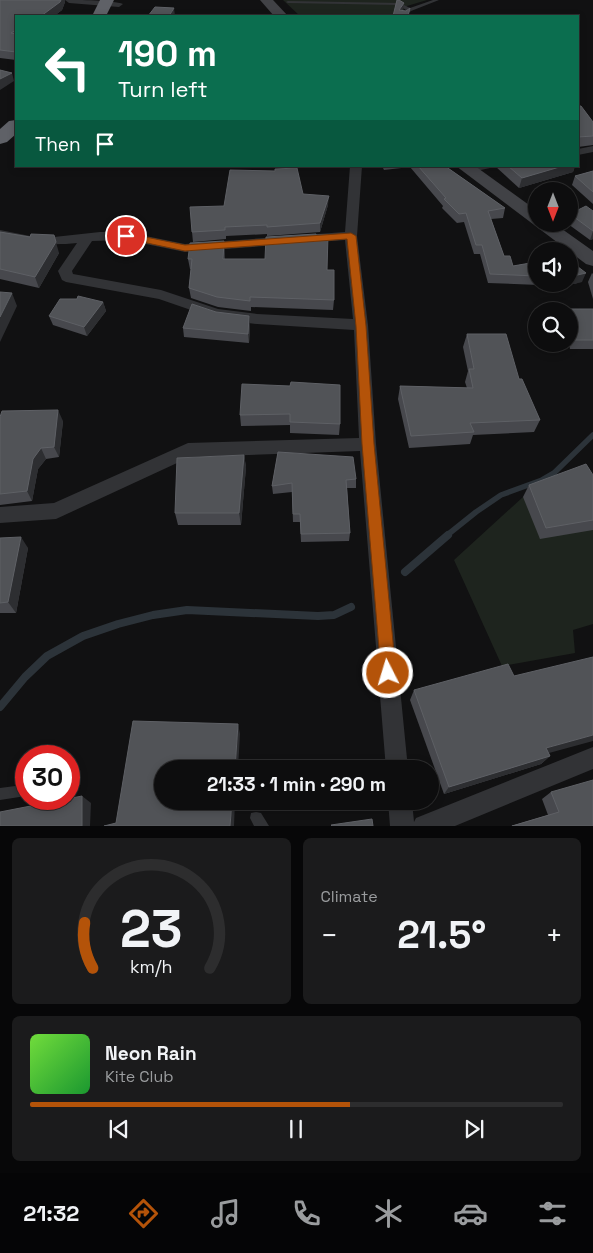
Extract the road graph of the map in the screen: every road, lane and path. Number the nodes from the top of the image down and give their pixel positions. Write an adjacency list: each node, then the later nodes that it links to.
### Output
1 (70, 0): 5 (street)
2 (266, 0): 7 (street)
3 (437, 0): 6 (lane)
4 (288, 2): 6 (lane)
5 (111, 7)
6 (409, 10): 8 (lane)
7 (281, 15)
8 (403, 15)
9 (13, 116): 10 (highway)
10 (0, 138)
11 (593, 150): 12 (street)
12 (579, 152)
13 (356, 167): 18 (street)
14 (466, 168): 15 (street)
15 (528, 213)
16 (554, 232): 20 (street)
17 (0, 234): 19 (street)
18 (351, 236): 19 (street); 21 (street)
19 (87, 238): 21 (street)
20 (593, 260)
21 (361, 326): 22 (street)
22 (368, 444): 23 (street); 25 (street)
23 (0, 515)
24 (593, 758): 30 (street)
25 (396, 760)
26 (15, 792): 27 (lane)
27 (0, 794)
28 (401, 810): 29 (street)
29 (402, 826)
30 (424, 826)

